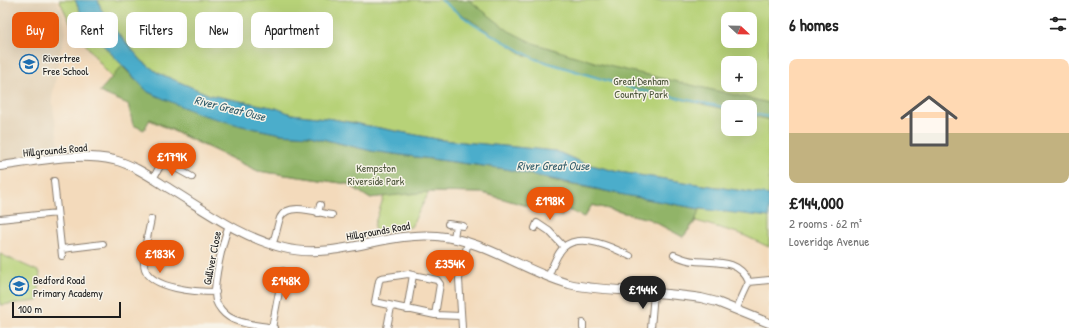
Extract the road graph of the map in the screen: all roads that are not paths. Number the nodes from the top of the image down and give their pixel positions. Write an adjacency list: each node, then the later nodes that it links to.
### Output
1 (0, 166): 3 (street, Hillgrounds Road)
2 (192, 177): 3 (street)
3 (153, 179): 13 (street, Hillgrounds Road)
4 (54, 181): 6 (street)
5 (320, 205): 7 (street)
6 (57, 213): 9 (street); 18 (street)
7 (318, 213): 8 (street); 19 (street)
8 (332, 215)
9 (0, 219)
10 (151, 219): 30 (street)
11 (448, 224): 14 (street)
12 (535, 224): 21 (street)
13 (229, 225): 19 (street, Hillgrounds Road); 30 (street, Gulliver Close)
14 (456, 225): 15 (street); 16 (street)
15 (463, 226)
16 (454, 238): 17 (street, Hillgrounds Road); 19 (street, Hillgrounds Road)
17 (468, 242): 25 (street, Hillgrounds Road); 36 (street)
18 (103, 244)
19 (272, 245)
20 (628, 246): 21 (street)
21 (564, 247): 25 (street)
22 (679, 255): 27 (street)
23 (283, 271): 28 (street, Gulliver Close)
24 (413, 275): 32 (street); 33 (street); 35 (street)
25 (548, 277): 31 (street, Hillgrounds Road)
26 (769, 280): 27 (street)
27 (749, 282): 34 (street)
28 (280, 284): 29 (street); 38 (street, Gulliver Close)
29 (288, 286)
30 (216, 292): 38 (street, Gulliver Close)
31 (654, 293): 34 (street, Hillgrounds Road); 41 (street)
32 (391, 307): 33 (street); 39 (street)
33 (407, 310): 35 (street)
34 (736, 310): 37 (street, Hillgrounds Road)
35 (435, 315): 36 (street)
36 (461, 316): 40 (street)
37 (769, 323)
38 (273, 328)
39 (387, 328)
40 (462, 328)
41 (650, 328)

